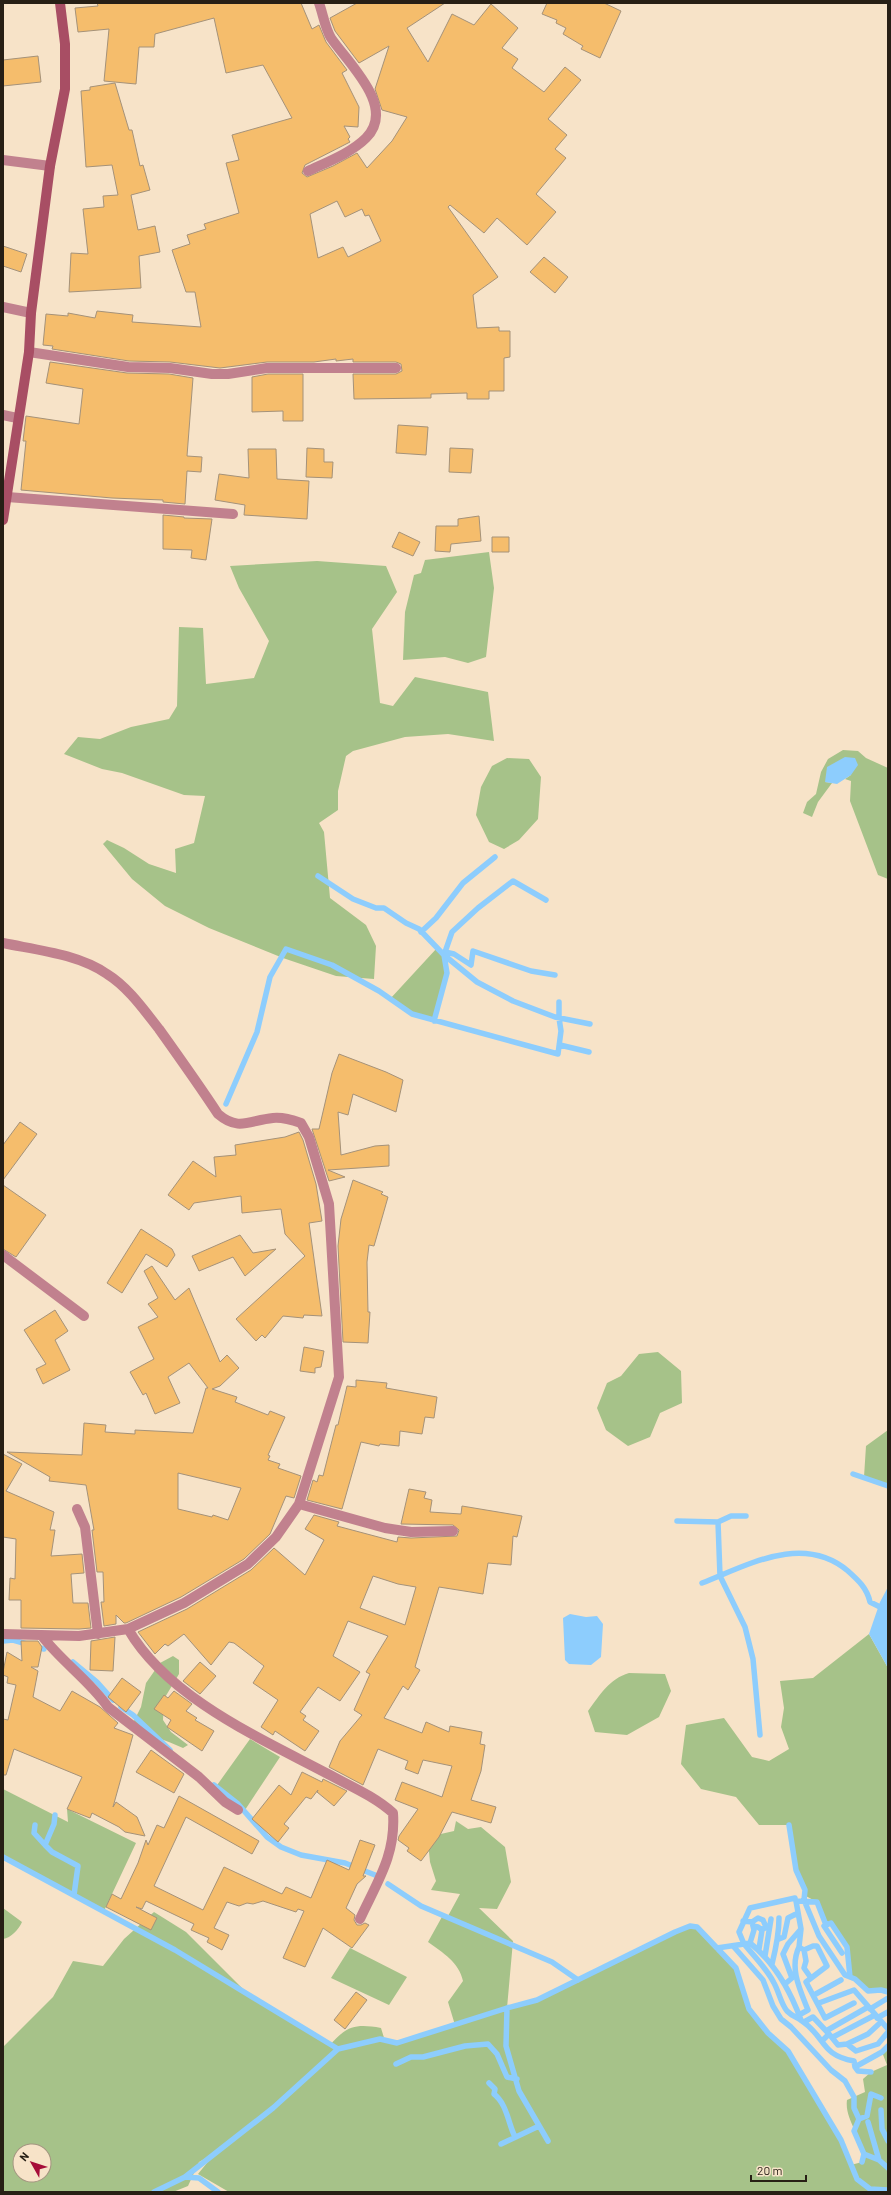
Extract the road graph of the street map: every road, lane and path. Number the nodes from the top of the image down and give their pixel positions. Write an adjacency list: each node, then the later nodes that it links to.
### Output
1 (60, 3): 4 (street)
2 (320, 3): 5 (street)
3 (3, 160): 4 (street)
4 (50, 166): 7 (street)
5 (308, 171)
6 (3, 307): 7 (street)
7 (31, 313): 8 (street)
8 (29, 352): 9 (street); 11 (street)
9 (396, 368)
10 (3, 415): 11 (street)
11 (17, 418): 12 (street)
12 (7, 497): 13 (street); 14 (street)
13 (234, 514)
14 (3, 520)
15 (3, 943): 18 (street)
16 (3, 1255): 17 (street)
17 (84, 1316)
18 (299, 1504): 20 (street); 21 (street)
19 (76, 1509): 23 (street)
20 (453, 1532)
21 (128, 1629): 23 (street); 26 (street)
22 (3, 1634): 24 (street)
23 (98, 1634): 24 (street)
24 (42, 1636): 25 (street)
25 (238, 1810)
26 (360, 1919)

